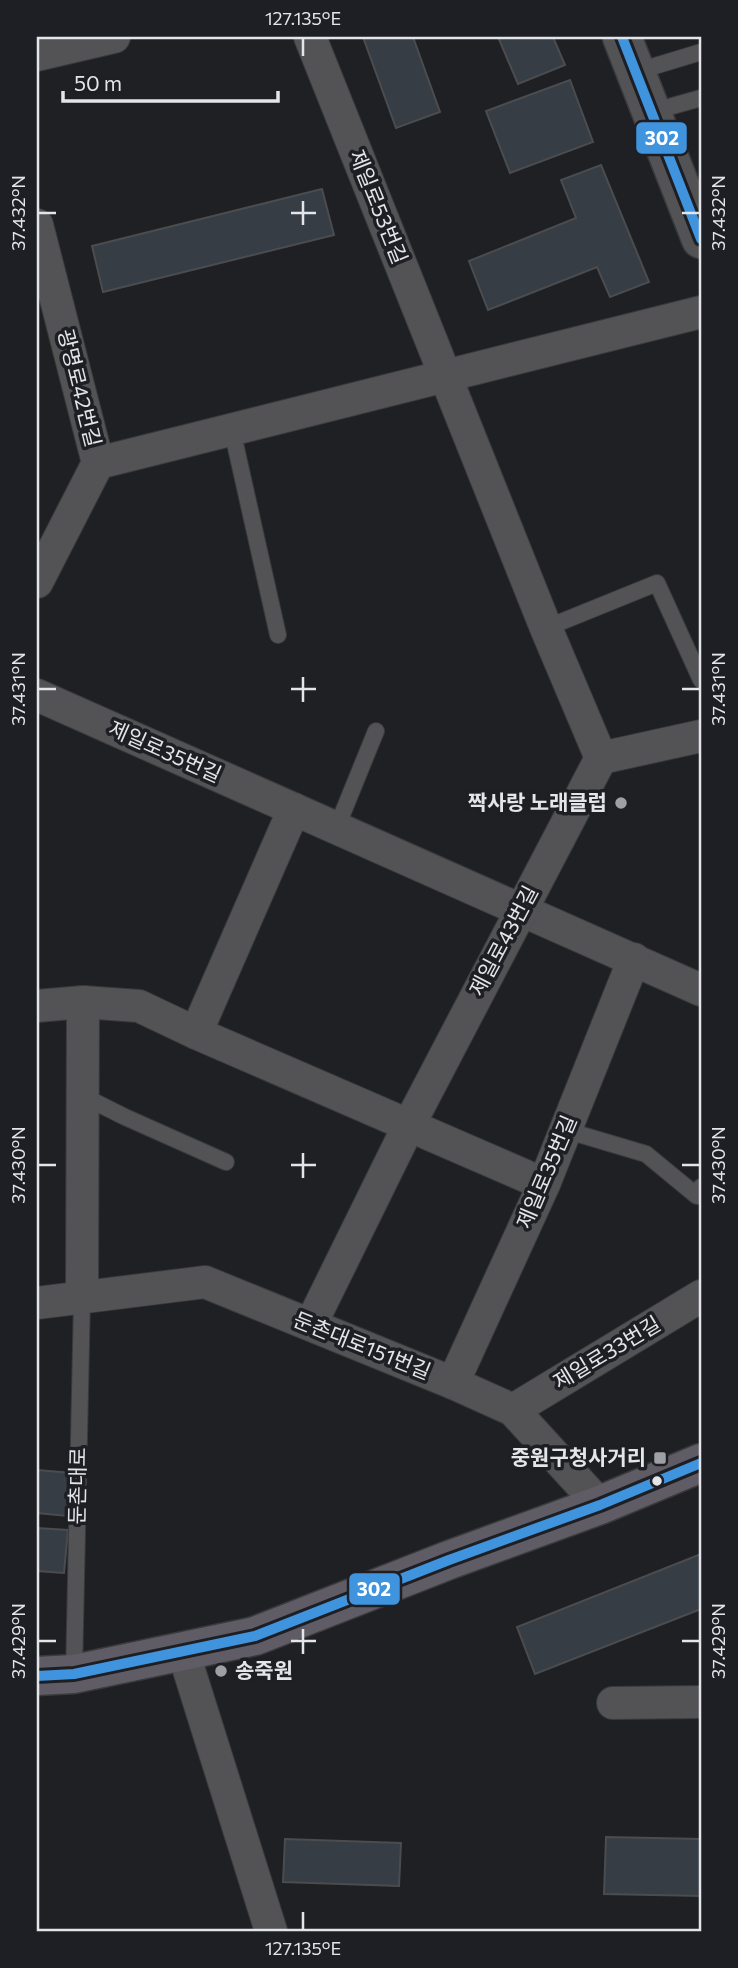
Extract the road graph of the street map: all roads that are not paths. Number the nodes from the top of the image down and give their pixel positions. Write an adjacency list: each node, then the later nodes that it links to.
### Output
1 (114, 37): 5 (street)
2 (310, 37): 11 (street, 제일로53번길)
3 (701, 52): 4 (lane)
4 (629, 54): 7 (main road)
5 (37, 55)
6 (701, 98): 7 (lane)
7 (651, 112): 9 (main road)
8 (37, 225): 13 (street, 광명로42번길)
9 (701, 239)
10 (701, 312): 11 (street)
11 (446, 376): 12 (street); 15 (street)
12 (232, 430): 13 (street); 16 (lane)
13 (98, 463): 14 (street, 광명로42번길)
14 (37, 582)
15 (546, 628): 17 (lane); 21 (street)
16 (278, 635)
17 (701, 680)
18 (37, 695): 22 (street, 제일로35번길)
19 (376, 731): 23 (lane)
20 (701, 736): 21 (street)
21 (601, 758): 24 (street, 제일로43번길)
22 (294, 809): 23 (street, 제일로35번길); 29 (street)
23 (337, 827): 24 (street, 제일로35번길)
24 (521, 909): 25 (street, 제일로35번길); 31 (street, 제일로43번길)
25 (634, 959): 26 (street, 제일로35번길); 32 (street, 제일로35번길)
26 (701, 989)
27 (83, 1002): 28 (street); 29 (street); 30 (street)
28 (37, 1006)
29 (196, 1033): 31 (street)
30 (83, 1096): 33 (lane); 37 (street)
31 (409, 1125): 34 (street); 39 (street, 제일로43번길)
32 (565, 1130): 34 (street, 제일로35번길); 35 (lane)
33 (226, 1161)
34 (544, 1184): 40 (street, 제일로35번길)
35 (701, 1187)
36 (701, 1296): 41 (street, 제일로33번길)
37 (82, 1298): 38 (street, 둔촌대로151번길); 39 (street, 둔촌대로151번길); 45 (lane, 둔촌대로)
38 (37, 1303)
39 (311, 1324): 40 (street, 둔촌대로151번길)
40 (453, 1383): 41 (street, 둔촌대로151번길)
41 (513, 1410): 43 (street, 둔촌대로151번길)
42 (701, 1463): 43 (main road)
43 (600, 1505): 44 (main road)
44 (183, 1651): 45 (main road); 49 (street)
45 (74, 1674): 46 (main road)
46 (37, 1676)
47 (701, 1702): 48 (street)
48 (613, 1703)
49 (271, 1931)

